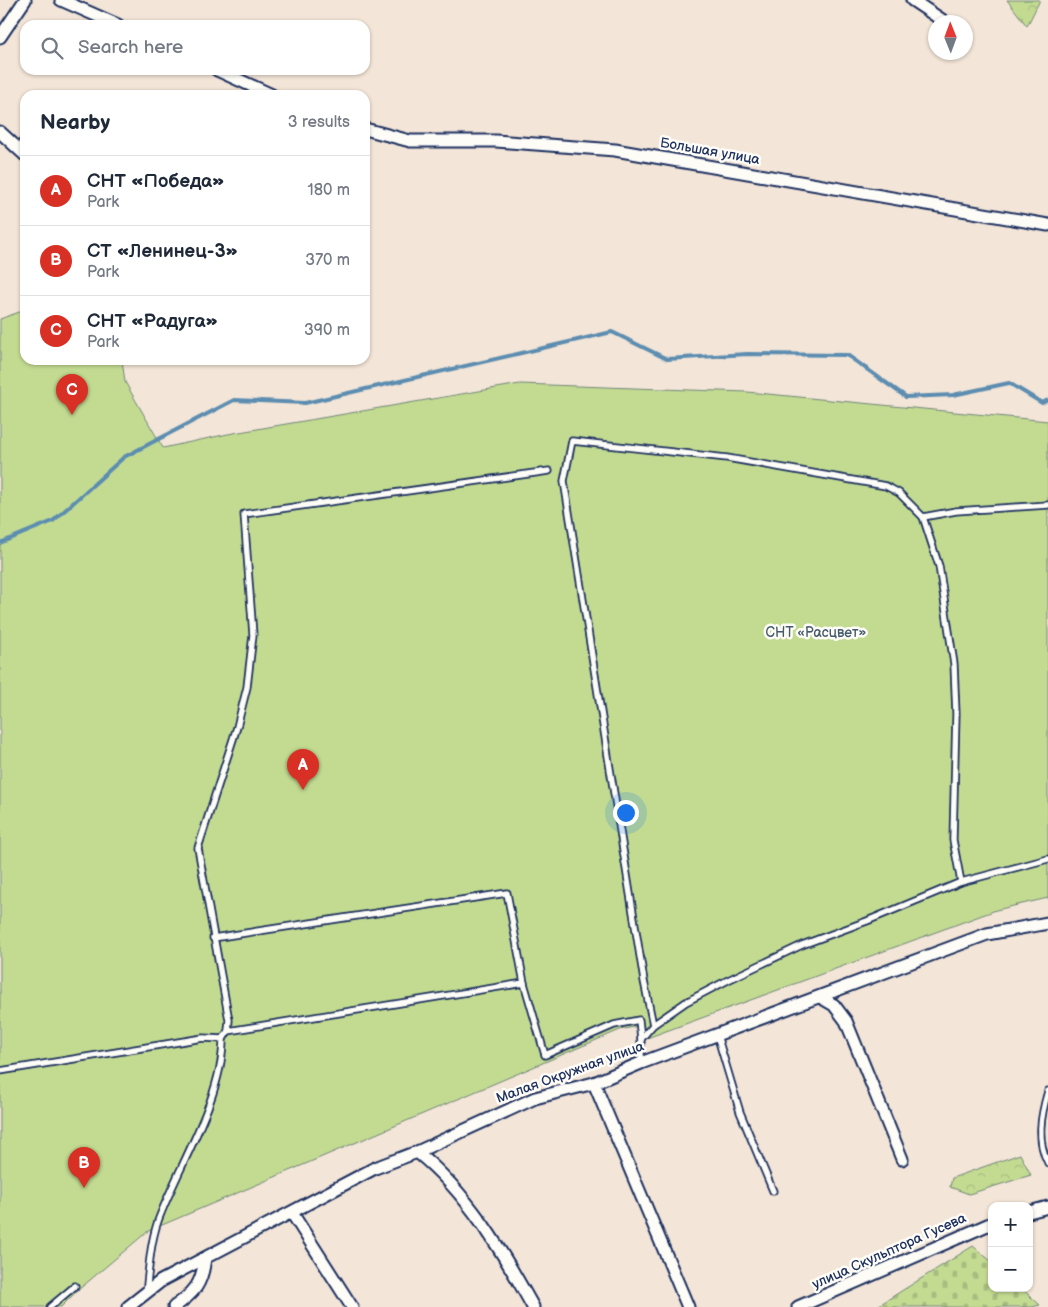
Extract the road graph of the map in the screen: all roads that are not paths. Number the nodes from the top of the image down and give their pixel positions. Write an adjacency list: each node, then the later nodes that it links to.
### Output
1 (25, 0): 6 (street)
2 (60, 0): 5 (street)
3 (912, 0): 4 (street)
4 (934, 15)
5 (106, 20)
6 (0, 38)
7 (228, 75): 8 (street)
8 (261, 90)
9 (370, 130): 12 (street, Большая улица)
10 (0, 132): 11 (street)
11 (20, 150)
12 (1048, 225)
13 (549, 471): 19 (lane)
14 (1048, 505): 15 (lane)
15 (923, 517): 17 (lane); 22 (lane)
16 (1048, 859): 17 (lane)
17 (961, 882): 22 (lane)
18 (1048, 923): 21 (street, Малая Окружная улица)
19 (213, 938): 20 (lane); 23 (lane)
20 (524, 983): 23 (lane); 26 (lane)
21 (820, 997): 24 (street, Малая Окружная улица); 32 (street)
22 (653, 1025): 26 (lane)
23 (228, 1031): 25 (lane)
24 (717, 1034): 27 (street, Малая Окружная улица); 34 (lane)
25 (223, 1039): 28 (lane); 41 (lane)
26 (641, 1039): 27 (lane)
27 (641, 1063): 29 (street, Малая Окружная улица)
28 (0, 1071)
29 (594, 1082): 31 (street, Малая Окружная улица); 47 (street)
30 (1048, 1091): 33 (lane)
31 (417, 1152): 37 (street, Малая Окружная улица); 46 (street)
32 (902, 1159)
33 (1048, 1163)
34 (773, 1191)
35 (1048, 1207): 36 (street)
36 (1033, 1211)
37 (292, 1213): 39 (street, Малая Окружная улица); 45 (street)
38 (988, 1225): 48 (street, улица Скульптора Гусева)
39 (205, 1258): 41 (street, Малая Окружная улица); 44 (street)
40 (75, 1286): 42 (lane)
41 (146, 1293): 43 (street, Малая Окружная улица)
42 (50, 1307)
43 (128, 1307)
44 (174, 1307)
45 (352, 1307)
46 (533, 1307)
47 (688, 1307)
48 (798, 1307)

